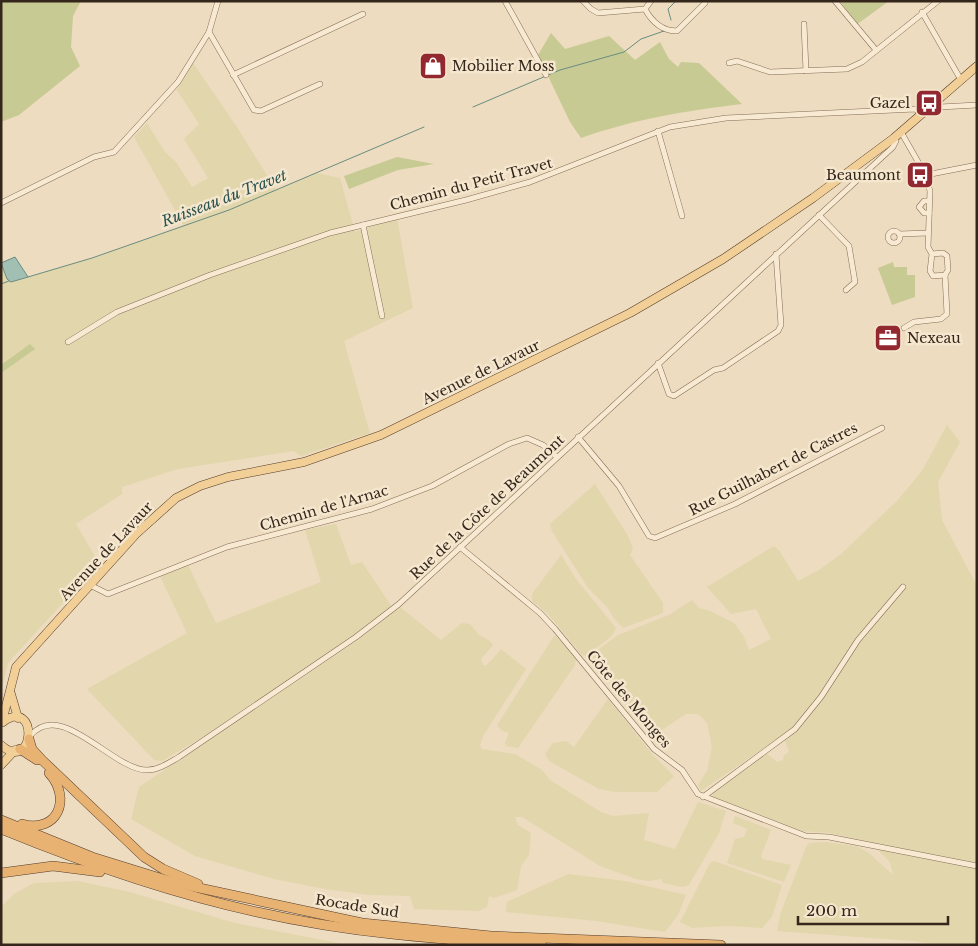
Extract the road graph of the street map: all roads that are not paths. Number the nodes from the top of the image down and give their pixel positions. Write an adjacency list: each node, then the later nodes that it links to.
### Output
1 (218, 1): 12 (street)
2 (505, 1): 18 (street)
3 (583, 1): 8 (street)
4 (651, 1): 8 (street)
5 (836, 1): 13 (street)
6 (938, 1): 9 (street)
7 (705, 3): 8 (street)
8 (645, 9)
9 (922, 12): 13 (street); 19 (street)
10 (362, 14): 17 (street)
11 (804, 24): 16 (street)
12 (209, 32): 17 (street); 30 (street)
13 (876, 50): 16 (street)
14 (729, 63): 16 (street)
15 (977, 66): 19 (main road, Avenue de Lavaur)
16 (806, 71)
17 (233, 75): 20 (street)
18 (546, 75)
19 (961, 80): 21 (main road, Avenue de Lavaur)
20 (320, 84)
21 (935, 104): 22 (street); 23 (main road, Avenue de Lavaur)
22 (977, 104)
23 (923, 114): 24 (street, Chemin du Petit Travet); 25 (main road, Avenue de Lavaur)
24 (658, 131): 33 (street); 34 (street, Chemin du Petit Travet)
25 (901, 132): 26 (main road, Avenue de Lavaur); 28 (street)
26 (894, 138): 32 (street, Rue de la Côte de Beaumont); 49 (main road, Avenue de Lavaur)
27 (977, 165): 28 (street)
28 (925, 174): 29 (street)
29 (930, 201): 31 (street); 31 (street)
30 (1, 203)
31 (929, 213): 35 (street)
32 (818, 215): 37 (street, Rue de la Côte de Beaumont); 40 (street)
33 (682, 216)
34 (363, 225): 41 (street); 43 (street, Chemin du Petit Travet)
35 (928, 233): 36 (street); 38 (street)
36 (899, 234)
37 (776, 254): 44 (street, Rue de la Côte de Beaumont); 44 (street)
38 (932, 254): 39 (street); 39 (street)
39 (945, 275): 42 (street)
40 (846, 290)
41 (382, 316)
42 (904, 328)
43 (68, 342)
44 (658, 363): 46 (street, Rue de la Côte de Beaumont)
45 (882, 428): 46 (street, Rue Guilhabert de Castres)
46 (578, 437): 47 (street, Rue de la Côte de Beaumont)
47 (557, 457): 48 (street, Rue de la Côte de Beaumont); 49 (street, Chemin de l'Arnac)
48 (460, 547): 54 (street, Rue de la Côte de Beaumont); 59 (street, Côte des Monges)
49 (90, 585): 51 (main road, Avenue de Lavaur)
50 (903, 587): 59 (street)
51 (10, 687): 52 (main road); 53 (main road, Avenue de Lavaur)
52 (22, 720): 53 (main road); 54 (street, Rue de la Côte de Beaumont); 55 (main road)
53 (2, 723)
54 (40, 727): 55 (street)
55 (29, 738): 57 (main road); 65 (highway)
56 (1, 745): 57 (main road)
57 (17, 750): 58 (main road); 60 (highway)
58 (1, 765)
59 (703, 797): 62 (street, Côte des Monges)
60 (1, 819): 65 (highway, Rocade Sud)
61 (1, 829): 64 (highway, Rocade Sud)
62 (977, 866)
63 (1, 873): 64 (highway)
64 (141, 880): 66 (highway, Rocade Sud)
65 (241, 898): 67 (highway, Rocade Sud)
66 (542, 945)
67 (722, 945)

